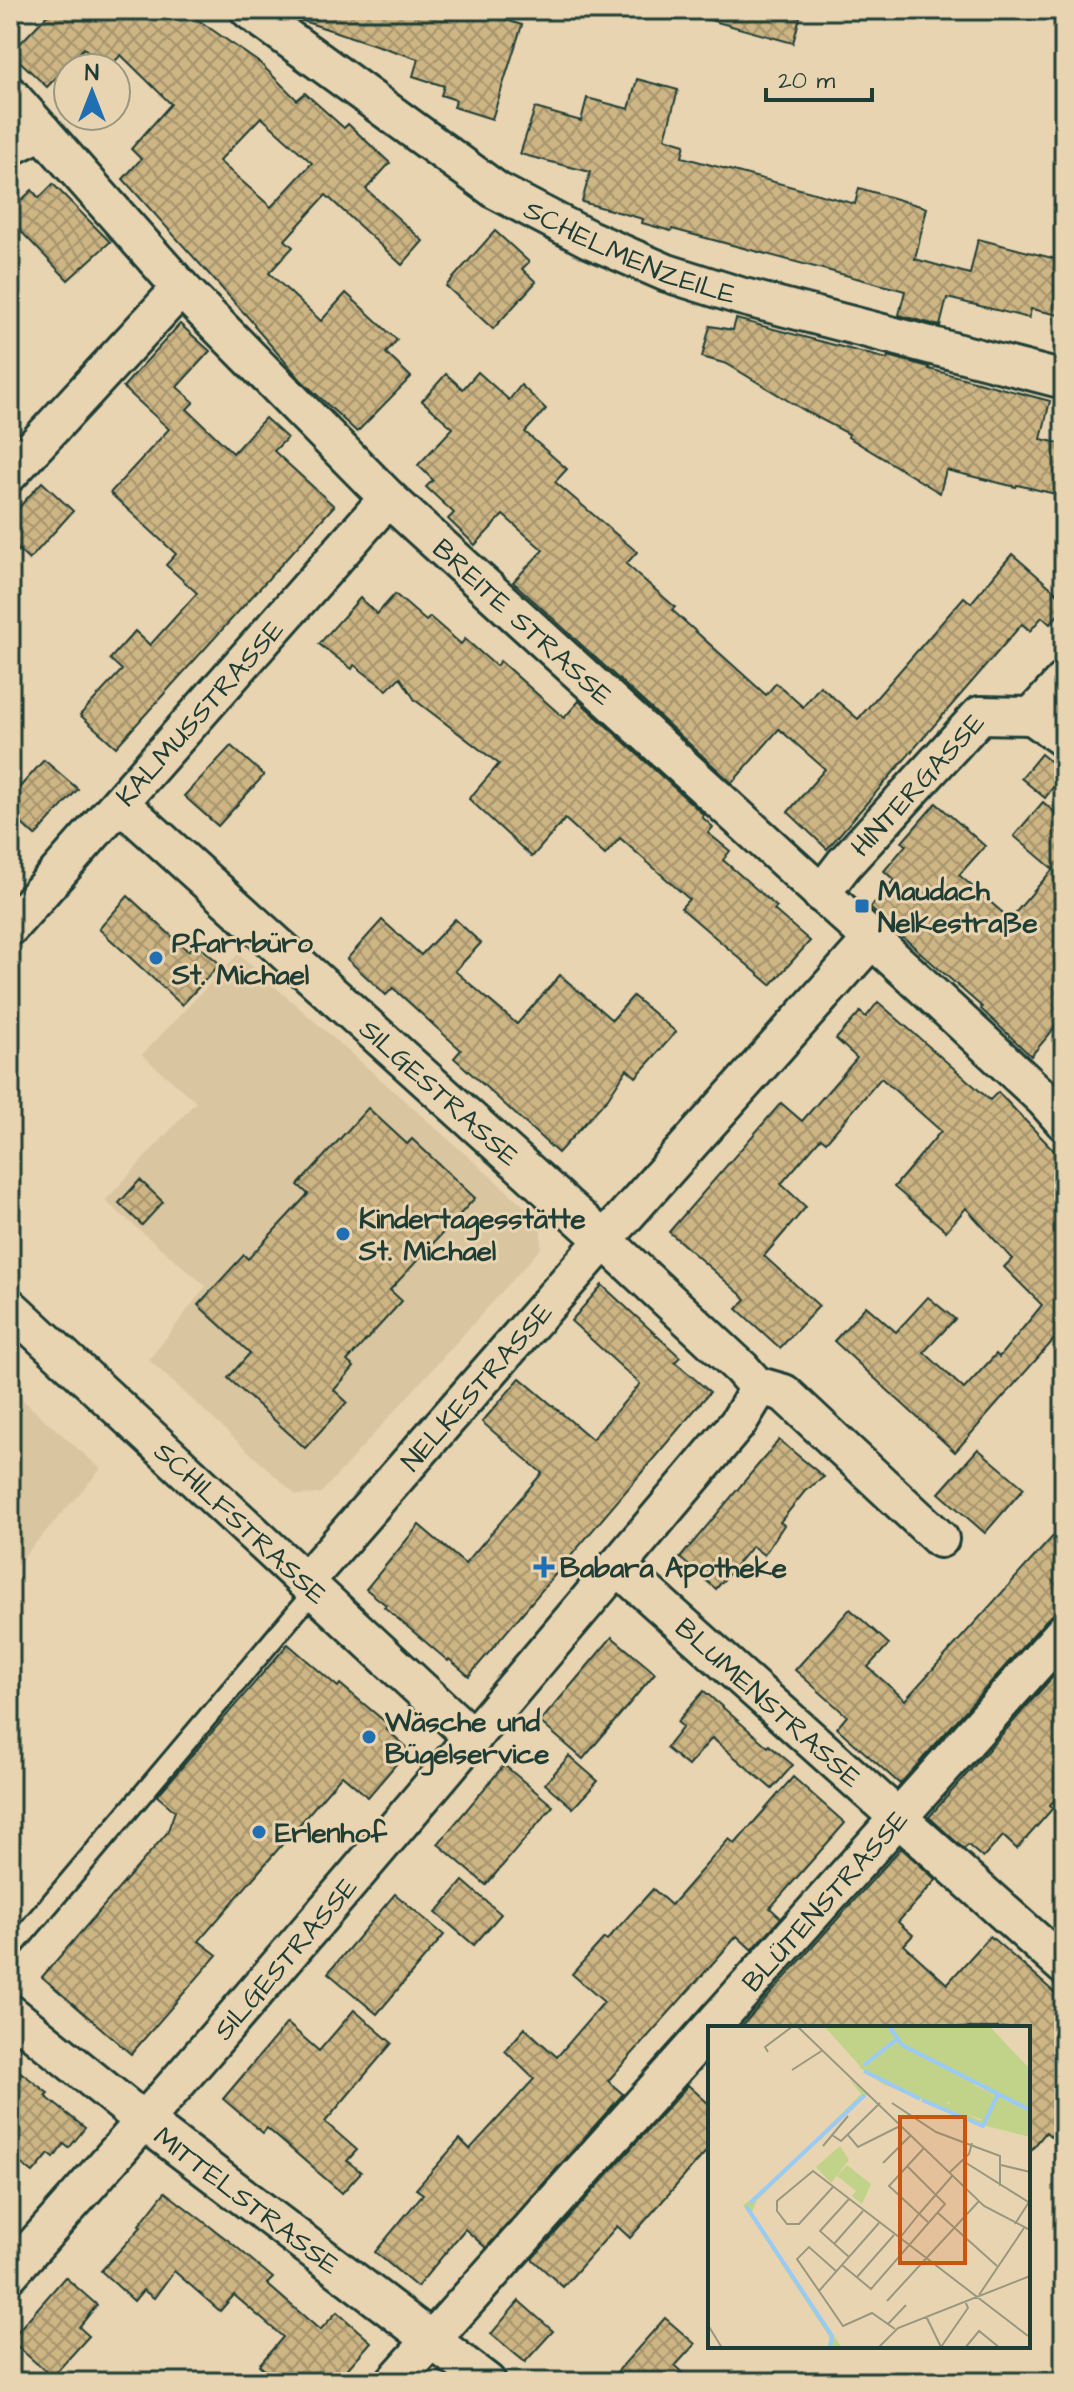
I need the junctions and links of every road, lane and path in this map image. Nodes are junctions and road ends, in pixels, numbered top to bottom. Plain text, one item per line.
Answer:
1 (249, 10) edge
2 (10, 95) edge
3 (42, 131) junction
4 (10, 147) edge
5 (181, 288) junction
6 (1064, 380) edge
7 (10, 473) edge
8 (388, 498) junction
9 (1064, 681) edge
10 (1032, 716) junction
11 (1064, 739) edge
12 (121, 804) junction
13 (821, 894) junction
14 (10, 927) edge
15 (872, 939) junction
16 (1064, 1122) edge
17 (604, 1240) junction
18 (10, 1307) edge
19 (756, 1385) junction
20 (940, 1539) dead end
21 (617, 1566) junction
22 (310, 1587) junction
23 (1064, 1632) edge
24 (473, 1738) junction
25 (897, 1818) junction
26 (10, 1951) edge
27 (1064, 1966) edge
28 (10, 2013) edge
29 (711, 2026) edge
30 (708, 2029) edge
31 (145, 2122) junction
32 (10, 2273) edge
33 (431, 2339) junction
34 (394, 2382) edge
35 (487, 2382) edge

1 - 6 street, SCHELMENZEILE
2 - 3 street, BREITE STRASSE
3 - 4 street
3 - 5 street, BREITE STRASSE
5 - 7 street
5 - 8 street, BREITE STRASSE
8 - 12 street, KALMUSSTRASSE
8 - 13 street, BREITE STRASSE
9 - 10 street
10 - 11 street
10 - 13 street, HINTERGASSE
12 - 14 street, KALMUSSTRASSE
12 - 17 street, SILGESTRASSE
13 - 15 street, BREITE STRASSE
15 - 16 street, BREITE STRASSE
15 - 17 street, NELKESTRASSE
17 - 19 street, SILGESTRASSE
17 - 22 street, NELKESTRASSE
18 - 22 street, SCHILFSTRASSE
19 - 20 street, SILGESTRASSE
19 - 21 street, SILGESTRASSE
21 - 24 street, SILGESTRASSE
21 - 25 street, BLUMENSTRASSE
22 - 24 street, SCHILFSTRASSE
22 - 26 lane
23 - 25 street, BLÜTENSTRASSE
24 - 31 street, SILGESTRASSE
25 - 27 street, BLUMENSTRASSE
25 - 29 street, BLÜTENSTRASSE
28 - 31 street, MITTELSTRASSE
30 - 33 street, BLÜTENSTRASSE
31 - 32 street, SILGESTRASSE
31 - 33 street, MITTELSTRASSE
33 - 34 street, BLÜTENSTRASSE
33 - 35 street, MITTELSTRASSE

